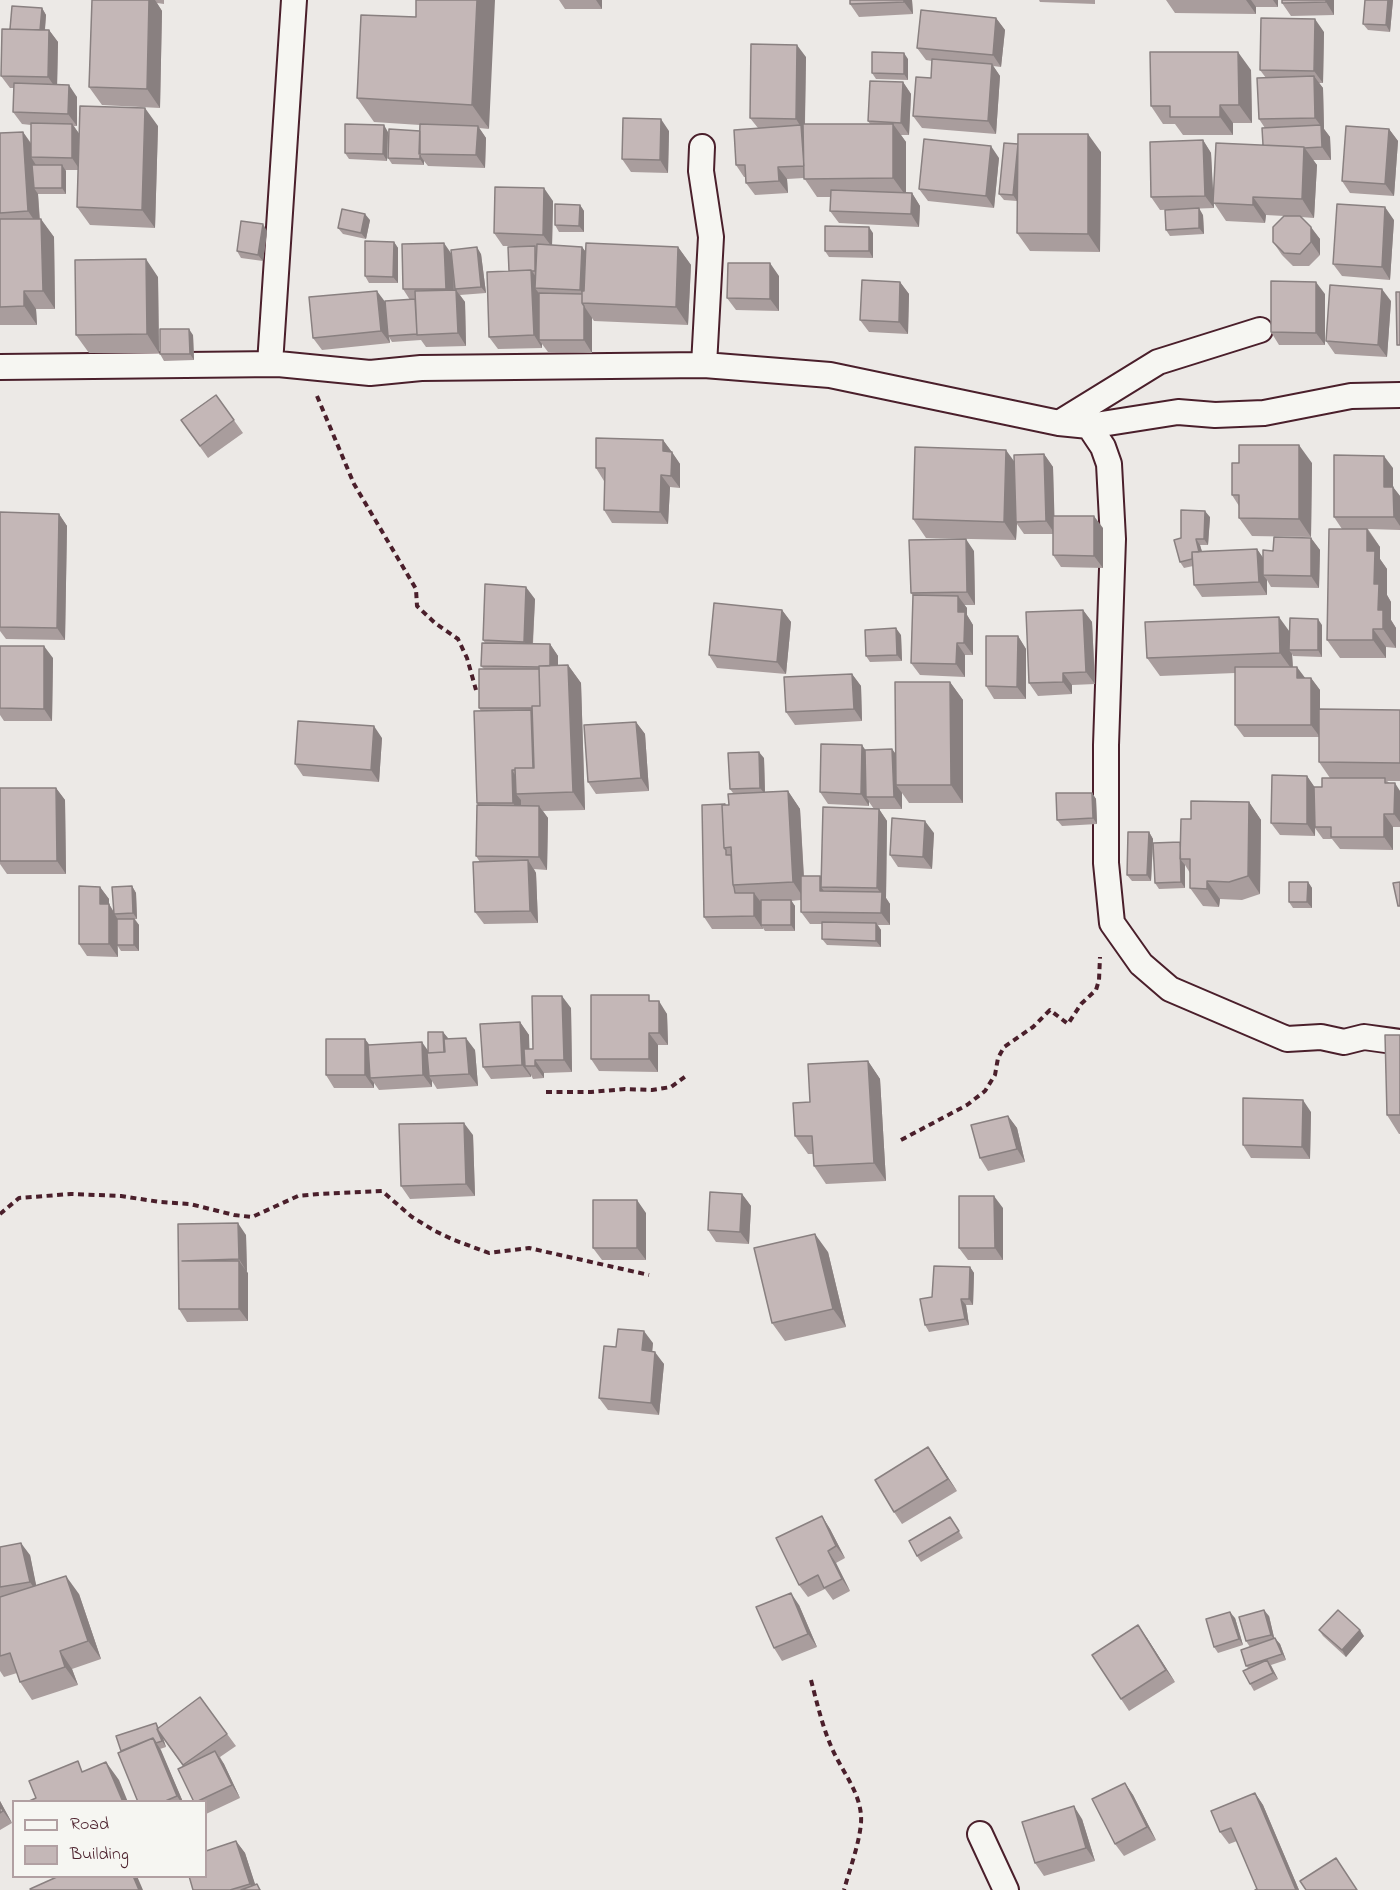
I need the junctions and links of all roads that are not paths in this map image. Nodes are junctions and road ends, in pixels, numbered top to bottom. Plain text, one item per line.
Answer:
1 (294, 0) edge
2 (702, 147) dead end
3 (1260, 330) dead end
4 (270, 364) junction
5 (704, 364) junction
6 (0, 367) edge
7 (1400, 395) edge
8 (1059, 423) junction
9 (1089, 426) junction
10 (1400, 1042) edge
11 (980, 1834) dead end
12 (1006, 1890) edge

1 - 4 street
2 - 5 street
3 - 8 street
4 - 5 street
4 - 6 street
5 - 8 street
7 - 9 street
8 - 9 street
9 - 10 street
11 - 12 street

